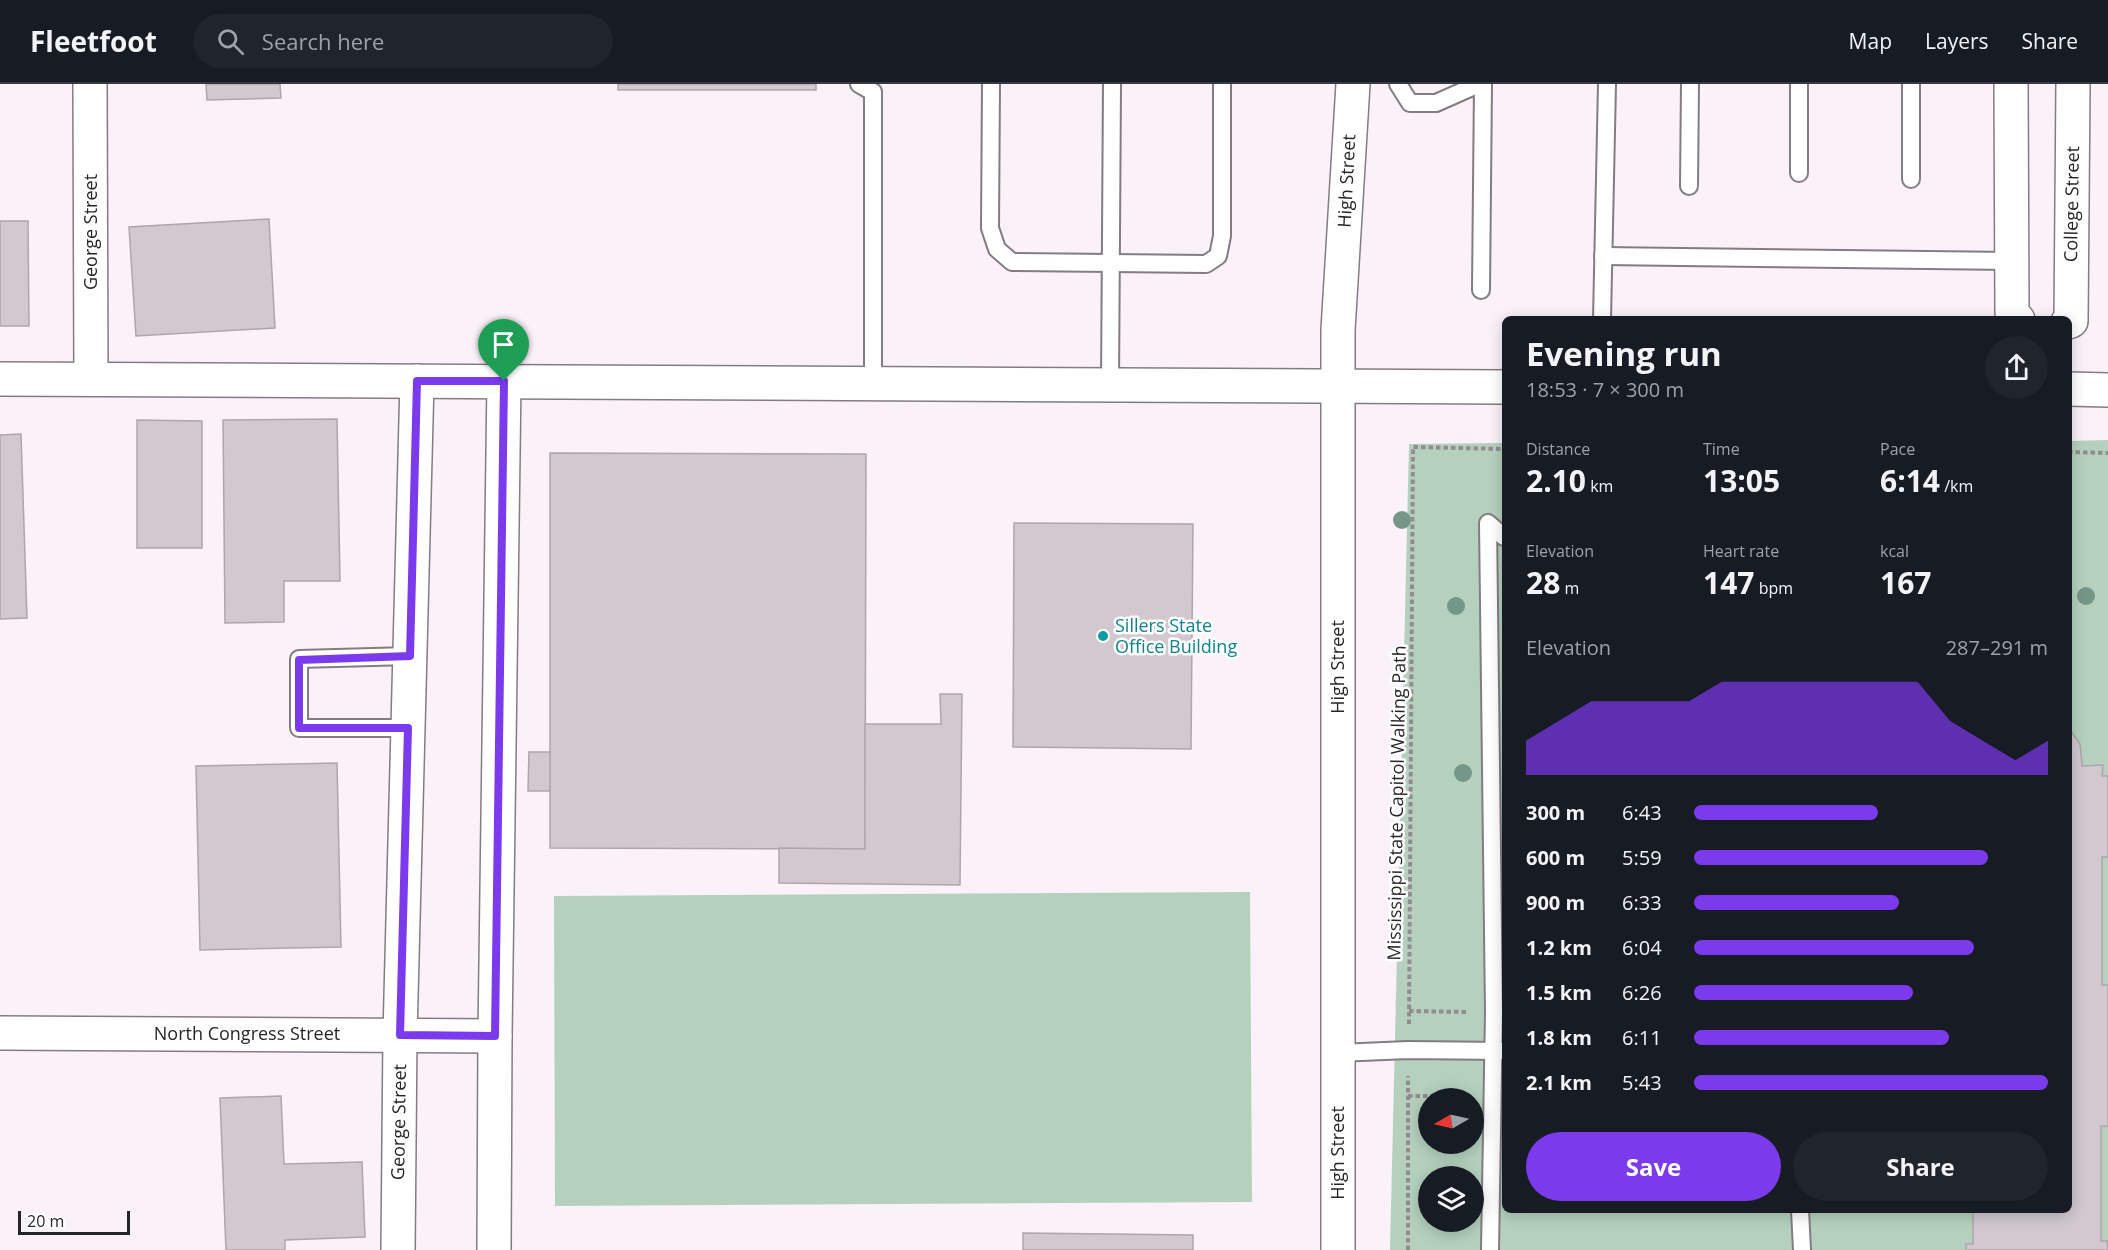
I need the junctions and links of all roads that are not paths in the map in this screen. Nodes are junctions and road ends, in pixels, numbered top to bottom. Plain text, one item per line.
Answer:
1 (90, 84) edge
2 (859, 84) edge
3 (991, 84) edge
4 (1112, 84) edge
5 (1222, 84) edge
6 (1353, 84) edge
7 (1398, 84) edge
8 (1481, 84) edge
9 (1607, 84) edge
10 (1690, 84) edge
11 (1799, 84) edge
12 (1911, 84) edge
13 (2011, 84) edge
14 (2073, 84) edge
15 (1799, 173) dead end
16 (1911, 179) dead end
17 (1689, 186) dead end
18 (1604, 256) junction
19 (2012, 261) junction
20 (1112, 263) junction
21 (1481, 290) dead end
22 (1602, 316) edge
23 (2015, 316) edge
24 (2070, 316) edge
25 (0, 379) edge
26 (91, 379) junction
27 (417, 381) junction
28 (504, 381) junction
29 (873, 384) junction
30 (1110, 385) junction
31 (1338, 386) junction
32 (1502, 387) edge
33 (2072, 389) edge
34 (2108, 390) edge
35 (1502, 535) edge
36 (410, 656) junction
37 (408, 728) junction
38 (0, 1033) edge
39 (400, 1035) junction
40 (495, 1036) junction
41 (1499, 1051) edge
42 (1338, 1053) junction
43 (1800, 1213) edge
44 (398, 1250) edge
45 (494, 1250) edge
46 (1338, 1250) edge
47 (1491, 1250) edge
48 (1802, 1250) edge

1 - 26 street, George Street
2 - 29 lane
3 - 20 lane
4 - 20 lane
5 - 20 lane
6 - 31 street, High Street
7 - 8 lane
8 - 21 lane
9 - 18 lane
10 - 17 lane
11 - 15 lane
12 - 16 lane
13 - 19 street
14 - 24 street, College Street
18 - 19 lane
18 - 22 lane
19 - 23 street
20 - 30 lane
25 - 26 street
26 - 27 street
27 - 28 street
27 - 36 street, George Street
28 - 29 street
28 - 40 street
29 - 30 street
30 - 31 street
31 - 32 street
31 - 42 street, High Street
33 - 34 street
35 - 41 lane
36 - 37 street, George Street
36 - 37 lane
37 - 39 street, George Street
38 - 39 street, North Congress Street
39 - 40 street, North Congress Street
39 - 44 street, George Street
40 - 45 street
41 - 42 lane
41 - 47 lane
42 - 46 street, High Street
43 - 48 lane

